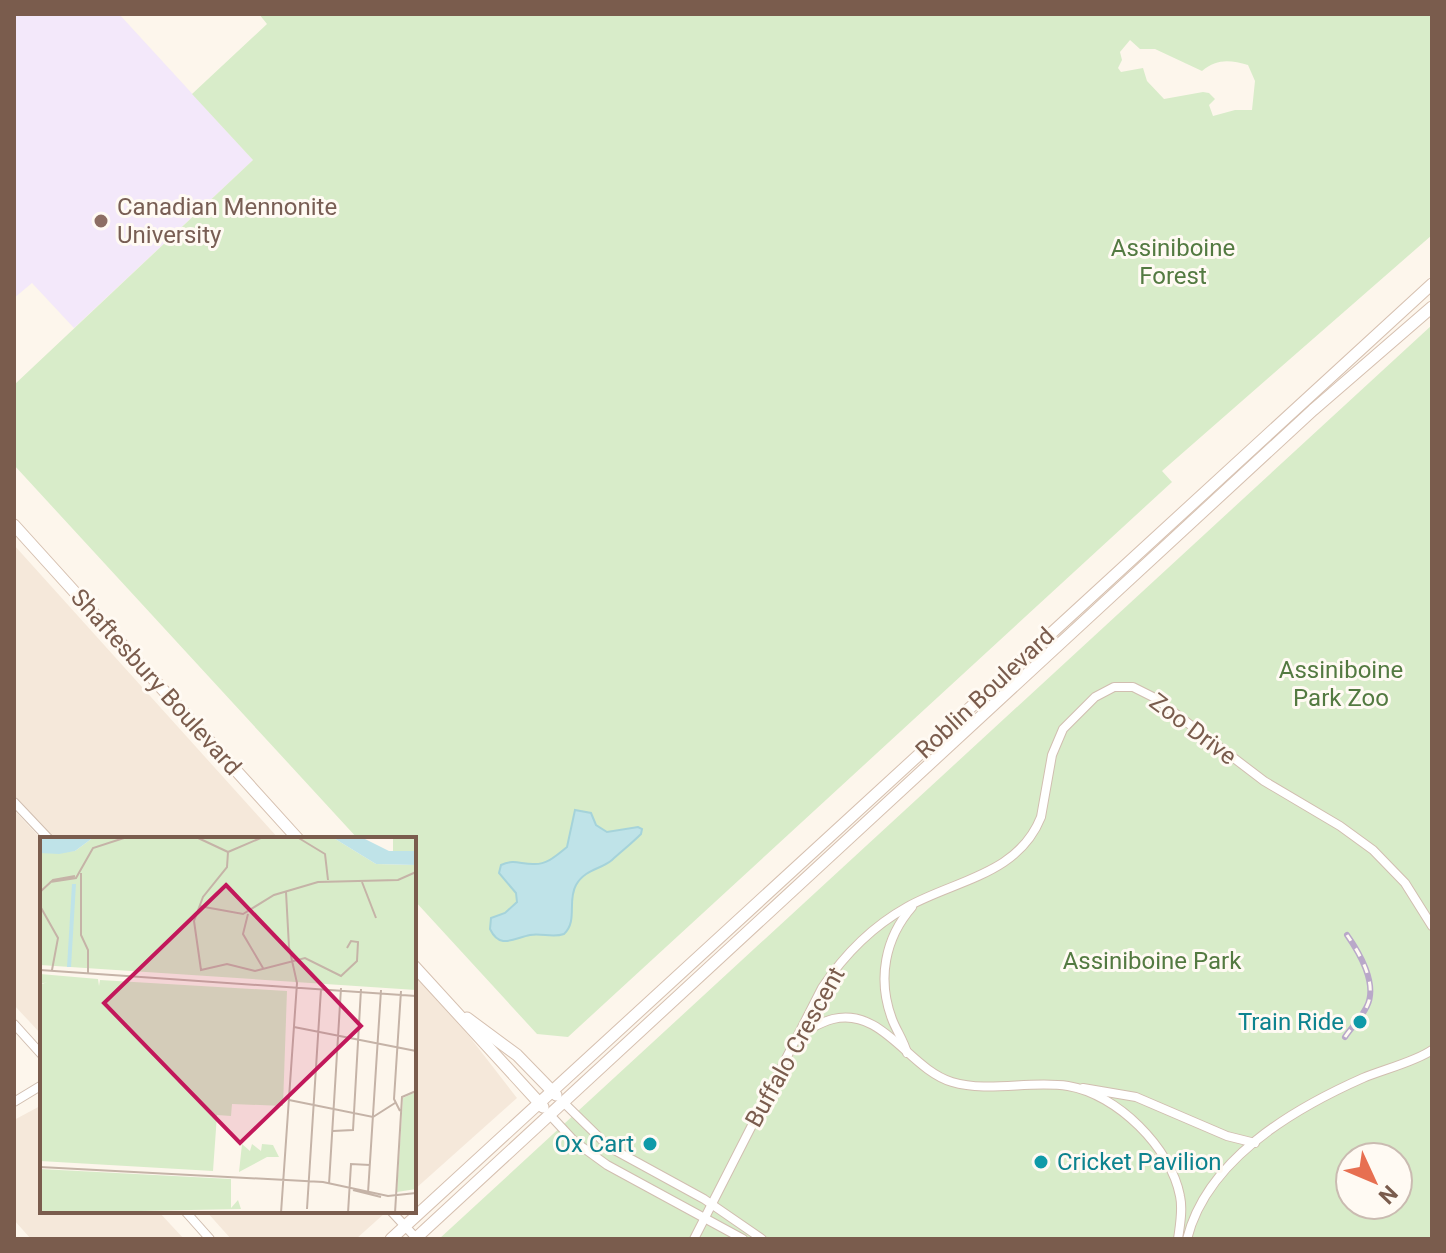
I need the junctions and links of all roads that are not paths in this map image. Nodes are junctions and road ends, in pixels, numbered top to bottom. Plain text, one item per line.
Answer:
1 (1432, 284) edge
2 (1432, 307) edge
3 (14, 525) edge
4 (14, 802) edge
5 (47, 837) edge
6 (296, 837) edge
7 (915, 903) junction
8 (1432, 926) edge
9 (416, 968) edge
10 (453, 1008) junction
11 (14, 1024) edge
12 (798, 1034) junction
13 (40, 1053) edge
14 (907, 1053) junction
15 (1430, 1053) edge
16 (40, 1086) edge
17 (1070, 1086) junction
18 (553, 1091) junction
19 (14, 1102) edge
20 (539, 1103) junction
21 (564, 1103) junction
22 (550, 1115) junction
23 (1255, 1143) junction
24 (712, 1204) junction
25 (187, 1213) edge
26 (393, 1213) edge
27 (706, 1217) junction
28 (405, 1226) junction
29 (210, 1239) edge
30 (391, 1239) edge
31 (416, 1239) edge
32 (694, 1239) edge
33 (743, 1239) edge
34 (762, 1239) edge
35 (1178, 1239) edge
36 (1187, 1239) edge

1 - 18 main road, Roblin Boulevard
2 - 21 main road, Roblin Boulevard
3 - 6 main road, Shaftesbury Boulevard
4 - 5 street
7 - 8 street, Zoo Drive
7 - 12 street, Buffalo Crescent
7 - 14 street
9 - 10 main road
10 - 18 main road
10 - 20 main road
11 - 13 street
12 - 14 street
12 - 24 street, Buffalo Crescent
14 - 17 street
15 - 23 street
16 - 19 street
17 - 23 street
17 - 35 street
18 - 20 main road, Roblin Boulevard
18 - 21 main road
20 - 22 main road
20 - 28 main road, Roblin Boulevard
21 - 22 main road, Roblin Boulevard
21 - 24 street
22 - 27 street
22 - 31 main road, Roblin Boulevard
23 - 36 street
24 - 27 street, Buffalo Crescent
24 - 34 street
25 - 29 street
26 - 28 street
27 - 32 street, Buffalo Crescent
27 - 33 street
28 - 30 main road, Roblin Boulevard
28 - 31 street

